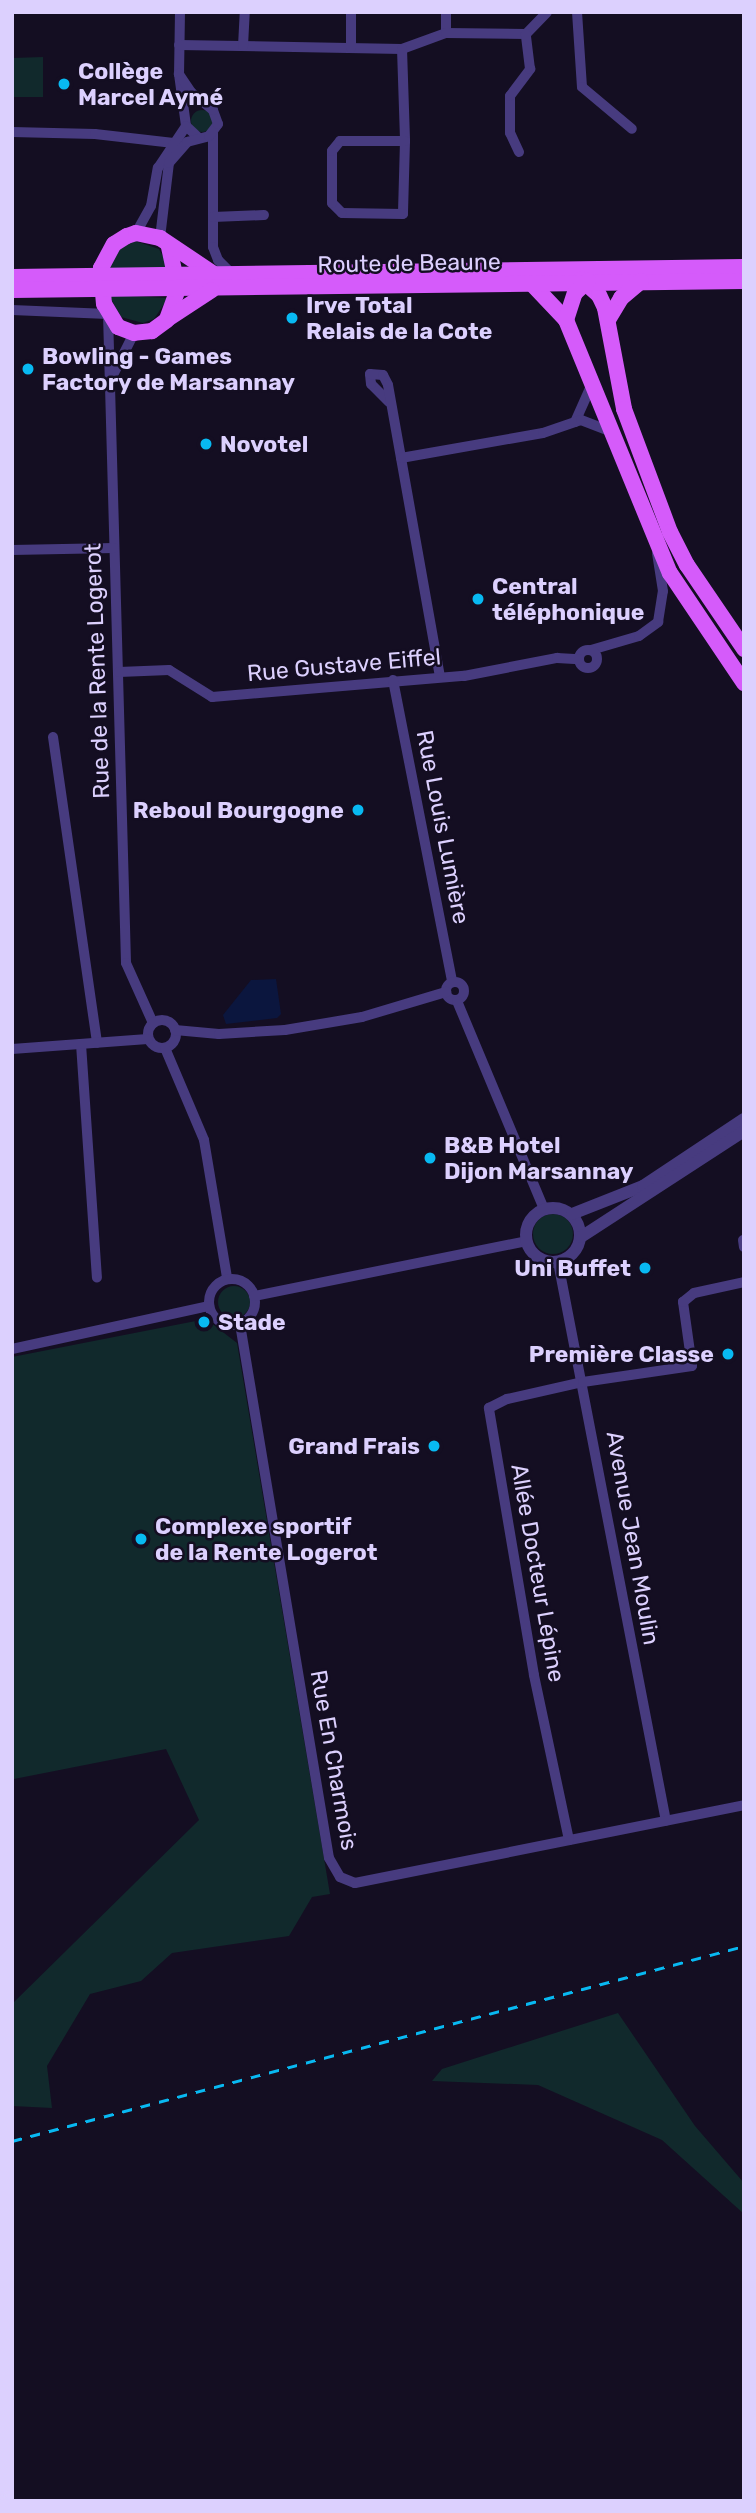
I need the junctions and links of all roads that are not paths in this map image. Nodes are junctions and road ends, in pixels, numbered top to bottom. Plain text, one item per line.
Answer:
1 (180, 12) edge
2 (245, 12) edge
3 (351, 12) edge
4 (446, 12) edge
5 (547, 12) edge
6 (577, 12) edge
7 (446, 33) junction
8 (526, 34) junction
9 (179, 45) junction
10 (243, 46) junction
11 (351, 48) junction
12 (402, 50) junction
13 (179, 74) junction
14 (205, 105) junction
15 (185, 123) junction
16 (632, 128) dead end
17 (12, 132) edge
18 (213, 133) junction
19 (198, 137) junction
20 (405, 141) junction
21 (173, 144) junction
22 (519, 152) dead end
23 (264, 215) dead end
24 (213, 217) junction
25 (136, 233) junction
26 (165, 243) junction
27 (104, 257) junction
28 (744, 267) edge
29 (567, 268) junction
30 (603, 268) junction
31 (12, 277) edge
32 (222, 279) junction
33 (641, 281) junction
34 (744, 281) edge
35 (101, 282) junction
36 (178, 282) junction
37 (62, 283) junction
38 (586, 283) junction
39 (532, 284) junction
40 (12, 290) edge
41 (12, 310) edge
42 (108, 314) junction
43 (167, 320) junction
44 (565, 320) junction
45 (608, 320) junction
46 (134, 333) junction
47 (112, 377) junction
48 (591, 386) junction
49 (389, 402) dead end
50 (575, 422) junction
51 (609, 430) junction
52 (401, 458) junction
53 (655, 543) junction
54 (114, 548) junction
55 (12, 550) edge
56 (744, 649) edge
57 (119, 672) junction
58 (440, 676) junction
59 (393, 680) junction
60 (744, 683) edge
61 (53, 737) dead end
62 (449, 987) junction
63 (457, 1001) junction
64 (153, 1023) junction
65 (175, 1030) junction
66 (148, 1039) junction
67 (97, 1043) junction
68 (81, 1044) junction
69 (165, 1048) junction
70 (12, 1049) edge
71 (744, 1119) edge
72 (744, 1131) edge
73 (544, 1209) junction
74 (572, 1214) junction
75 (581, 1237) junction
76 (526, 1241) junction
77 (558, 1262) junction
78 (97, 1276) dead end
79 (227, 1278) junction
80 (744, 1282) edge
81 (254, 1296) junction
82 (209, 1306) junction
83 (240, 1324) junction
84 (12, 1349) edge
85 (583, 1382) junction
86 (744, 1805) edge
87 (666, 1821) junction
88 (569, 1840) junction

1 - 9 street
2 - 10 street
3 - 11 street
4 - 7 street
5 - 8 street
6 - 16 street
7 - 8 street
7 - 12 street
8 - 22 street
9 - 10 street
9 - 13 street
10 - 11 street
11 - 12 street
12 - 20 street
13 - 14 street
13 - 15 street
14 - 15 street
14 - 18 street
15 - 19 street
15 - 21 street
17 - 21 street
18 - 19 street
18 - 24 street
19 - 26 street
20 - 20 street
21 - 25 street
23 - 24 street
24 - 32 street
25 - 26 main road
25 - 27 main road
26 - 32 main road
26 - 36 main road
27 - 35 main road
27 - 37 main road
28 - 30 main road, Route de Beaune
29 - 30 main road, Route de Beaune
29 - 32 main road, Route de Beaune
29 - 38 main road
30 - 38 main road
31 - 37 main road, Route de Beaune
32 - 36 main road, Route de Beaune
32 - 39 main road, Route de Beaune
32 - 43 main road
33 - 34 main road, Route de Beaune
33 - 38 main road, Route de Beaune
33 - 45 main road
35 - 36 main road, Route de Beaune
35 - 37 main road, Route de Beaune
35 - 42 main road
36 - 43 main road
37 - 40 main road, Route de Beaune
37 - 42 main road
38 - 39 main road, Route de Beaune
38 - 44 main road
38 - 45 main road
39 - 44 main road
41 - 42 street
42 - 46 main road
42 - 47 street, Rue de la Rente Logerot
43 - 46 main road
44 - 48 main road
45 - 56 main road
46 - 47 street, Rue de la Rente Logerot
47 - 54 street, Rue de la Rente Logerot
48 - 50 street
48 - 51 main road
49 - 52 street
50 - 51 street
50 - 52 street
51 - 53 main road
52 - 58 street
53 - 58 street, Rue Gustave Eiffel
53 - 60 main road
54 - 55 street
54 - 57 street, Rue de la Rente Logerot
57 - 59 street, Rue Gustave Eiffel
57 - 64 street, Rue de la Rente Logerot
58 - 59 street, Rue Gustave Eiffel
59 - 62 street, Rue Louis Lumière
61 - 67 street
62 - 63 street
62 - 63 street, Rue Louis Lumière
62 - 65 street
63 - 73 street
64 - 65 street
64 - 66 street
65 - 69 street
66 - 67 street
66 - 69 street
67 - 68 street
68 - 70 street
68 - 78 street
69 - 79 street
71 - 74 street
72 - 75 street
73 - 74 street
73 - 76 street
74 - 75 street
75 - 77 street
76 - 77 street
76 - 81 street
77 - 85 street, Avenue Jean Moulin
79 - 81 street
79 - 82 street
80 - 85 street
81 - 83 street
82 - 83 street
82 - 84 street
83 - 88 street, Rue En Charmois
85 - 87 street, Avenue Jean Moulin
85 - 88 street, Allée Docteur Lépine
86 - 87 street, Rue En Charmois
87 - 88 street, Rue En Charmois

